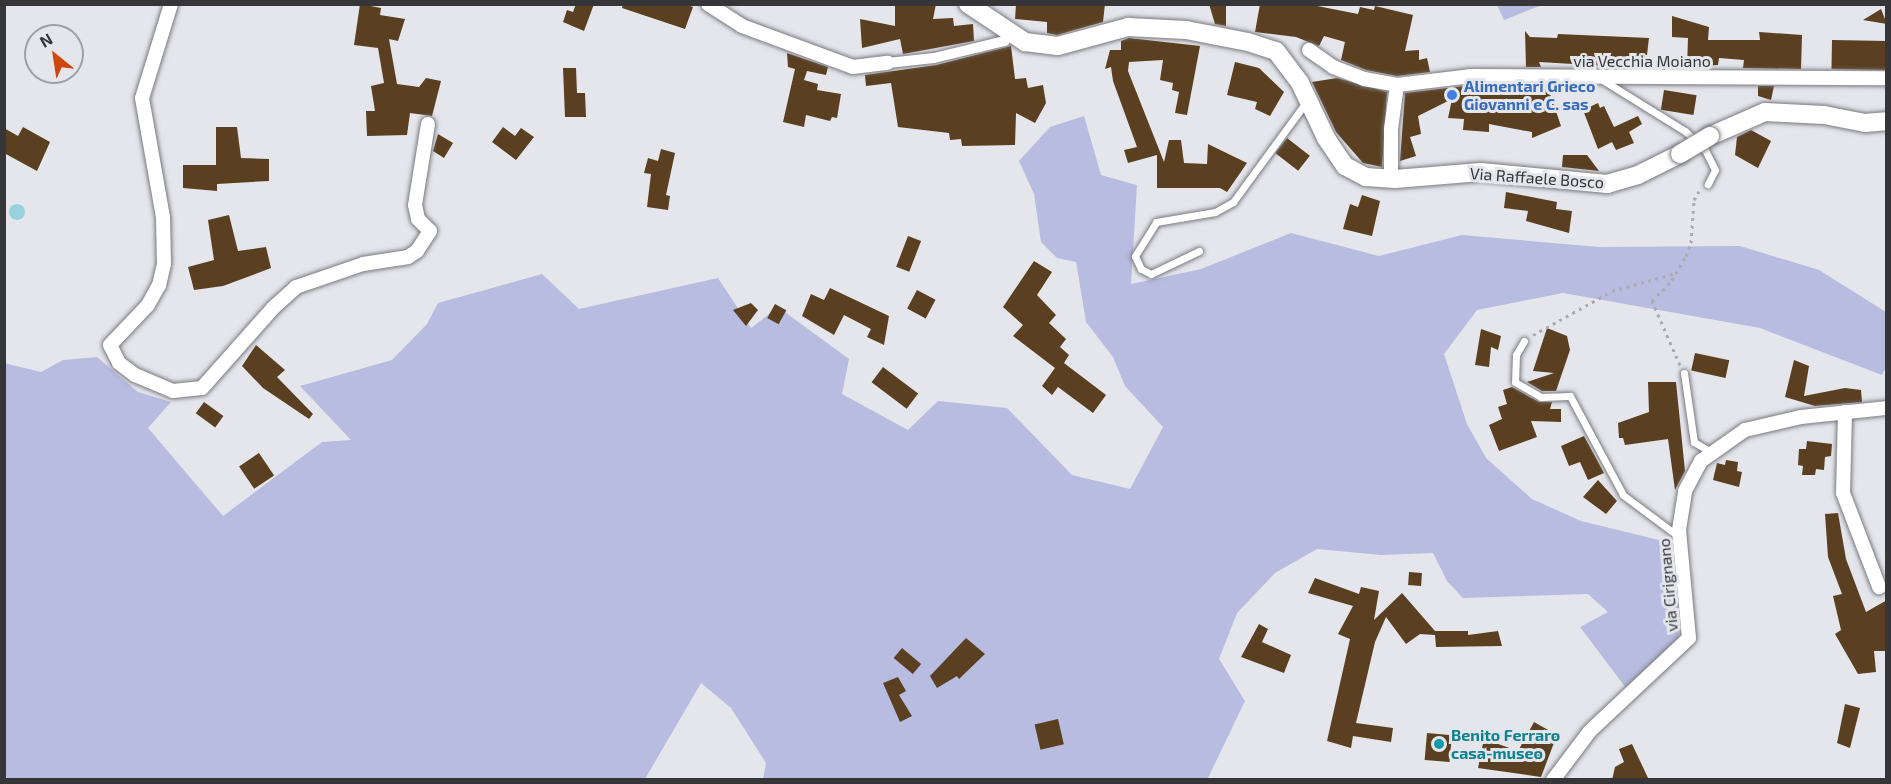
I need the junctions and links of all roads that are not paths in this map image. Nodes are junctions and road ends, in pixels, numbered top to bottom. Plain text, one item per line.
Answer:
1 (171, 4) edge
2 (708, 4) edge
3 (968, 4) edge
4 (1005, 41) dead end
5 (1309, 50) dead end
6 (888, 63) joint
7 (1594, 75) junction
8 (1887, 78) edge
9 (1397, 85) junction
10 (1308, 100) junction
11 (1887, 122) edge
12 (428, 124) dead end
13 (1391, 179) junction
14 (1708, 184) road end
15 (1198, 251) dead end
16 (1524, 341) road end
17 (1684, 373) road end
18 (1887, 408) edge
19 (1845, 412) junction
20 (1712, 453) junction
21 (1680, 538) junction
22 (1879, 587) dead end
23 (1553, 780) edge

1 - 12 street
2 - 6 street
3 - 10 street, Via Raffaele Bosco
4 - 6 street
5 - 9 street, via Vecchia Moiano
7 - 8 street, via Vecchia Moiano
7 - 9 street, via Vecchia Moiano
7 - 14 lane
9 - 13 street
10 - 13 street, Via Raffaele Bosco
10 - 15 lane
11 - 13 street, Via Raffaele Bosco, bridge
16 - 21 lane
17 - 20 lane
18 - 19 street, via Cirignano
19 - 20 street, via Cirignano
19 - 22 street
20 - 21 street, via Cirignano
21 - 23 street, via Cirignano

